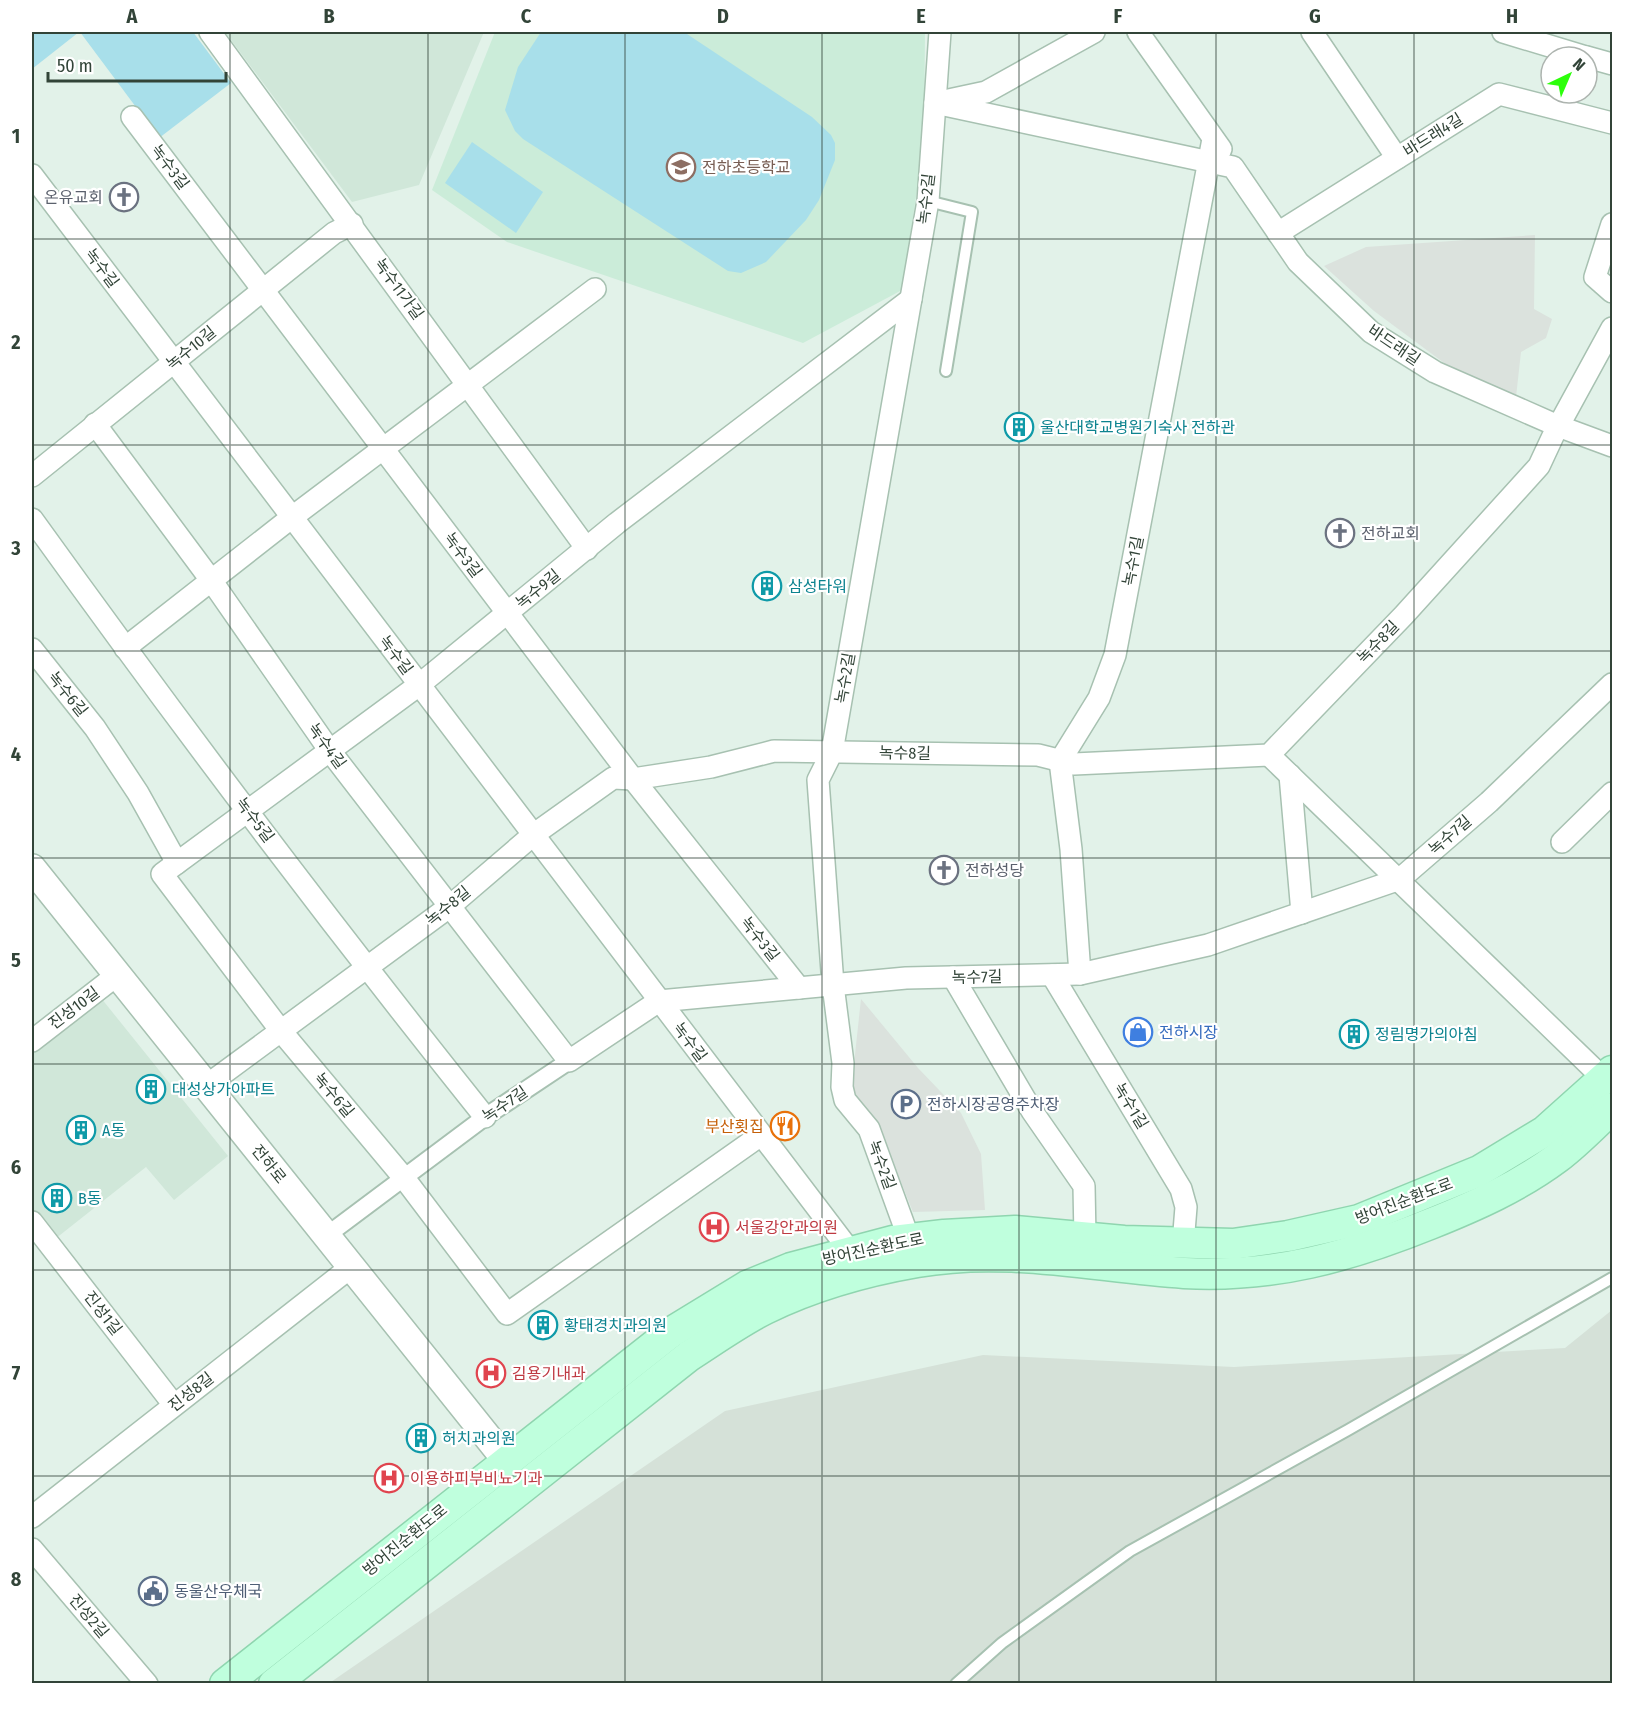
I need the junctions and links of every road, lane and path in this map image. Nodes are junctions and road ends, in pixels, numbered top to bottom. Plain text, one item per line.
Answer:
1 (210, 32) edge
2 (940, 32) edge
3 (1094, 32) edge
4 (1138, 32) edge
5 (1312, 32) edge
6 (1503, 32) edge
7 (1546, 45) edge
8 (935, 103) junction
9 (132, 117) dead end
10 (1612, 123) edge
11 (1213, 139) junction
12 (1397, 158) junction
13 (1209, 162) junction
14 (1233, 167) junction
15 (32, 175) edge
16 (928, 201) junction
17 (352, 224) junction
18 (1612, 224) edge
19 (1278, 232) junction
20 (596, 289) dead end
21 (262, 290) junction
22 (1612, 292) edge
23 (911, 299) junction
24 (1612, 328) edge
25 (173, 362) junction
26 (946, 371) dead end
27 (468, 384) junction
28 (95, 424) junction
29 (1558, 426) junction
30 (1612, 446) edge
31 (382, 449) junction
32 (32, 476) edge
33 (291, 518) junction
34 (32, 519) edge
35 (587, 549) junction
36 (211, 580) junction
37 (507, 614) junction
38 (125, 648) junction
39 (32, 649) edge
40 (1612, 684) edge
41 (419, 685) junction
42 (330, 750) junction
43 (832, 752) junction
44 (1269, 755) junction
45 (1060, 761) junction
46 (1290, 775) junction
47 (633, 779) junction
48 (1612, 793) edge
49 (248, 811) junction
50 (533, 835) junction
51 (1562, 842) dead end
52 (32, 868) edge
53 (169, 869) junction
54 (1400, 879) junction
55 (449, 907) junction
56 (1302, 913) junction
57 (366, 968) junction
58 (1080, 974) junction
59 (117, 975) junction
60 (1052, 975) junction
61 (953, 977) junction
62 (833, 985) junction
63 (799, 988) junction
64 (659, 1001) junction
65 (280, 1031) junction
66 (32, 1041) edge
67 (569, 1061) junction
68 (1608, 1075) edge
69 (206, 1086) junction
70 (1612, 1108) edge
71 (485, 1117) junction
72 (761, 1136) junction
73 (404, 1178) junction
74 (32, 1222) edge
75 (326, 1236) junction
76 (1085, 1238) junction
77 (909, 1239) junction
78 (1183, 1244) junction
79 (850, 1251) junction
80 (351, 1267) junction
81 (1612, 1278) edge
82 (174, 1405) junction
83 (506, 1460) junction
84 (32, 1517) edge
85 (32, 1549) edge
86 (147, 1683) edge
87 (225, 1683) edge
88 (274, 1683) edge
89 (956, 1683) edge

1 - 17 street, 녹수11가길
2 - 8 street
3 - 8 street
4 - 11 street, 바드래길
5 - 12 street, 바드래4길
6 - 7 street
8 - 13 street
8 - 16 street, 녹수2길
9 - 21 street, 녹수3길
10 - 12 street, 바드래4길
11 - 13 street, 녹수1길
11 - 14 street, 바드래길
12 - 19 street
13 - 14 street
13 - 45 street, 녹수1길
14 - 19 street, 바드래길
15 - 25 street, 녹수길
16 - 23 street, 녹수2길
16 - 26 lane
17 - 21 street, 녹수10길
17 - 27 street, 녹수11가길
18 - 22 street
19 - 29 street, 바드래길
20 - 27 street
21 - 25 street, 녹수10길
21 - 31 street, 녹수3길
23 - 35 street, 녹수9길
23 - 43 street, 녹수2길
24 - 29 street, 녹수8길
25 - 28 street, 녹수10길
25 - 33 street, 녹수길
27 - 31 street
27 - 35 street, 녹수11가길
28 - 32 street, 녹수10길
28 - 36 street, 녹수4길
29 - 30 street, 바드래길
29 - 44 street, 녹수8길
31 - 33 street
31 - 37 street, 녹수3길
33 - 36 street
33 - 41 street, 녹수길
34 - 38 street, 녹수5길
35 - 37 street, 녹수9길
36 - 38 street
36 - 42 street, 녹수4길
37 - 41 street, 녹수9길
37 - 47 street, 녹수3길
38 - 49 street, 녹수5길
39 - 53 street, 녹수6길
40 - 54 street, 녹수7길
41 - 42 street, 녹수9길
41 - 50 street, 녹수길
42 - 49 street, 녹수9길
42 - 55 street, 녹수4길
43 - 45 street, 녹수8길
43 - 47 street, 녹수8길
43 - 62 street, 녹수2길
44 - 45 street, 녹수8길
44 - 46 street
45 - 58 street
46 - 54 street
46 - 56 street
47 - 50 street, 녹수8길
47 - 63 street, 녹수3길
48 - 51 street
49 - 53 street, 녹수9길
49 - 57 street, 녹수5길
50 - 55 street, 녹수8길
50 - 64 street, 녹수길
52 - 59 street, 전하로
53 - 65 street, 녹수6길
54 - 56 street, 녹수7길
54 - 68 street
55 - 57 street, 녹수8길
55 - 67 street, 녹수4길
56 - 58 street, 녹수7길
57 - 65 street, 녹수8길
57 - 71 street, 녹수5길
58 - 60 street, 녹수7길
59 - 66 street, 진성10길
59 - 69 street, 전하로
60 - 61 street, 녹수7길
60 - 78 street, 녹수1길
61 - 62 street, 녹수7길
61 - 76 street
62 - 63 street, 녹수7길
62 - 77 street, 녹수2길
63 - 64 street, 녹수7길
64 - 67 street, 녹수7길
64 - 72 street, 녹수길
65 - 69 street, 녹수8길
65 - 73 street, 녹수6길
67 - 71 street, 녹수7길
68 - 78 main road, 방어진순환도로
69 - 75 street, 전하로
70 - 88 main road, 방어진순환도로
71 - 73 street, 녹수7길
72 - 73 street, 녹수6길
72 - 79 street, 녹수길
73 - 75 street, 녹수7길
74 - 82 street, 진성1길
75 - 80 street, 전하로
76 - 77 main road, 방어진순환도로
76 - 78 main road, 방어진순환도로
77 - 79 main road, 방어진순환도로
79 - 83 main road, 방어진순환도로
80 - 82 street, 진성8길
80 - 83 street, 전하로
81 - 89 lane
82 - 84 street, 진성8길
83 - 87 main road, 방어진순환도로
85 - 86 street, 진성2길

